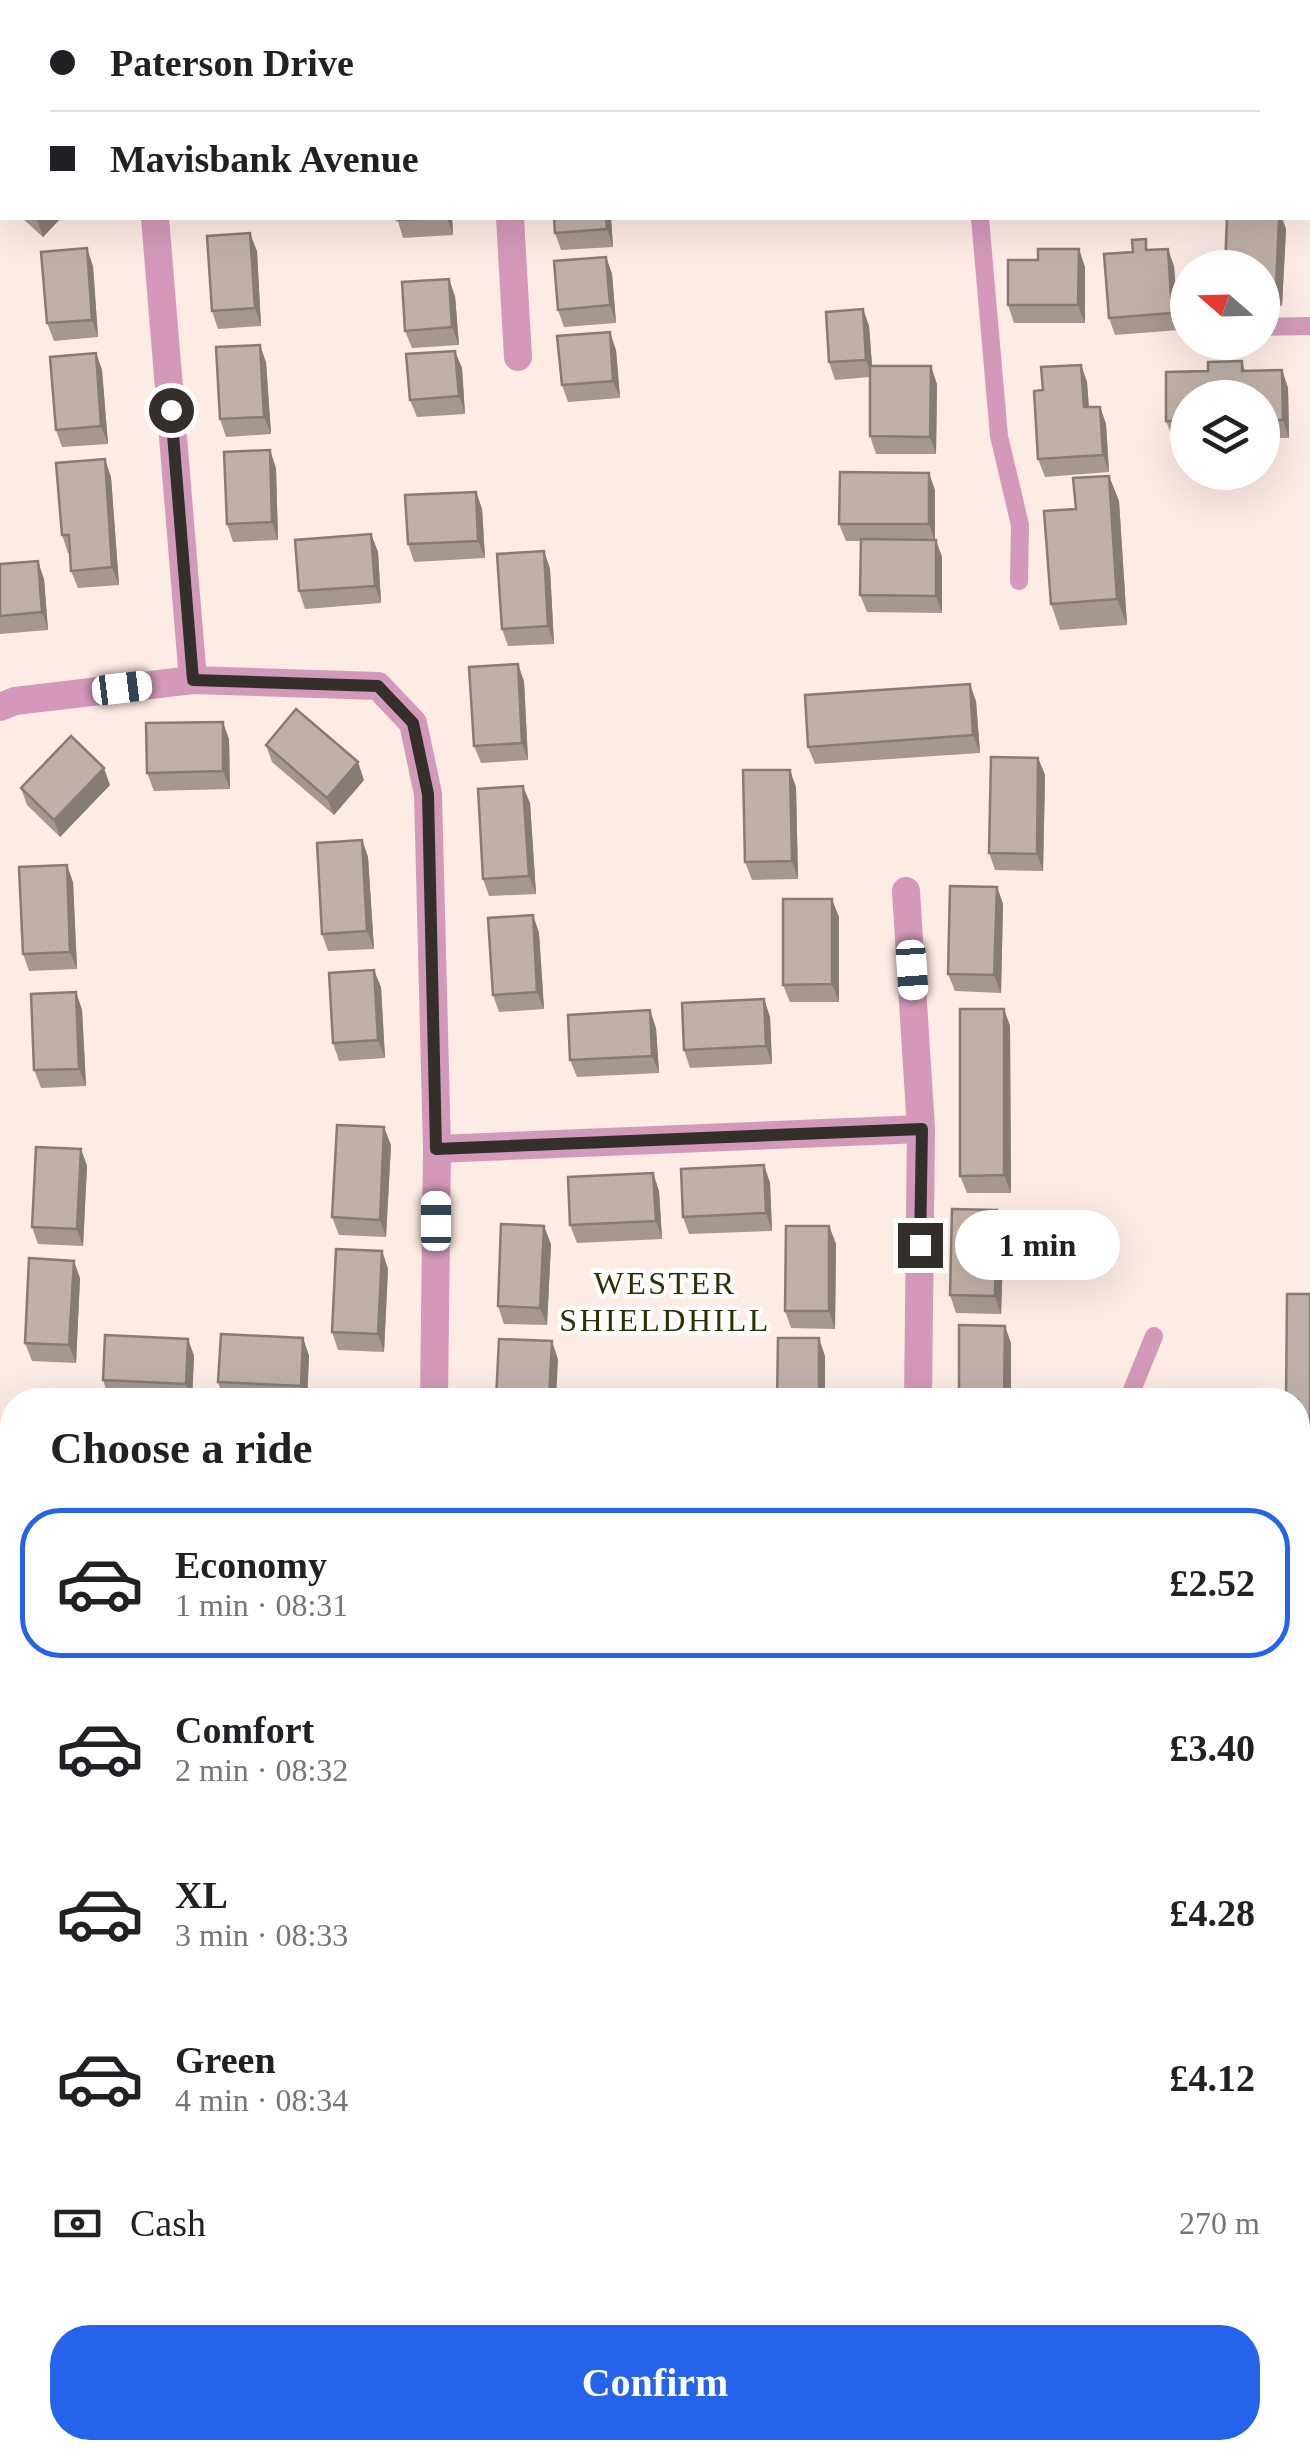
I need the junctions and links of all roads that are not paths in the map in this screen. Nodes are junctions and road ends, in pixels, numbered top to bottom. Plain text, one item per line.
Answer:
1 (155, 220) edge
2 (510, 220) edge
3 (980, 220) edge
4 (1310, 326) edge
5 (1280, 327) edge
6 (518, 357) dead end
7 (1019, 580) dead end
8 (193, 680) junction
9 (0, 706) edge
10 (906, 890) dead end
11 (922, 1129) junction
12 (436, 1149) junction
13 (1154, 1336) dead end
14 (434, 1388) edge
15 (918, 1388) edge
16 (1133, 1388) edge

1 - 8 street
2 - 6 street
3 - 7 lane
4 - 5 lane
8 - 9 street
8 - 12 street
10 - 11 street
11 - 12 street
11 - 15 street
12 - 14 street
13 - 16 lane

